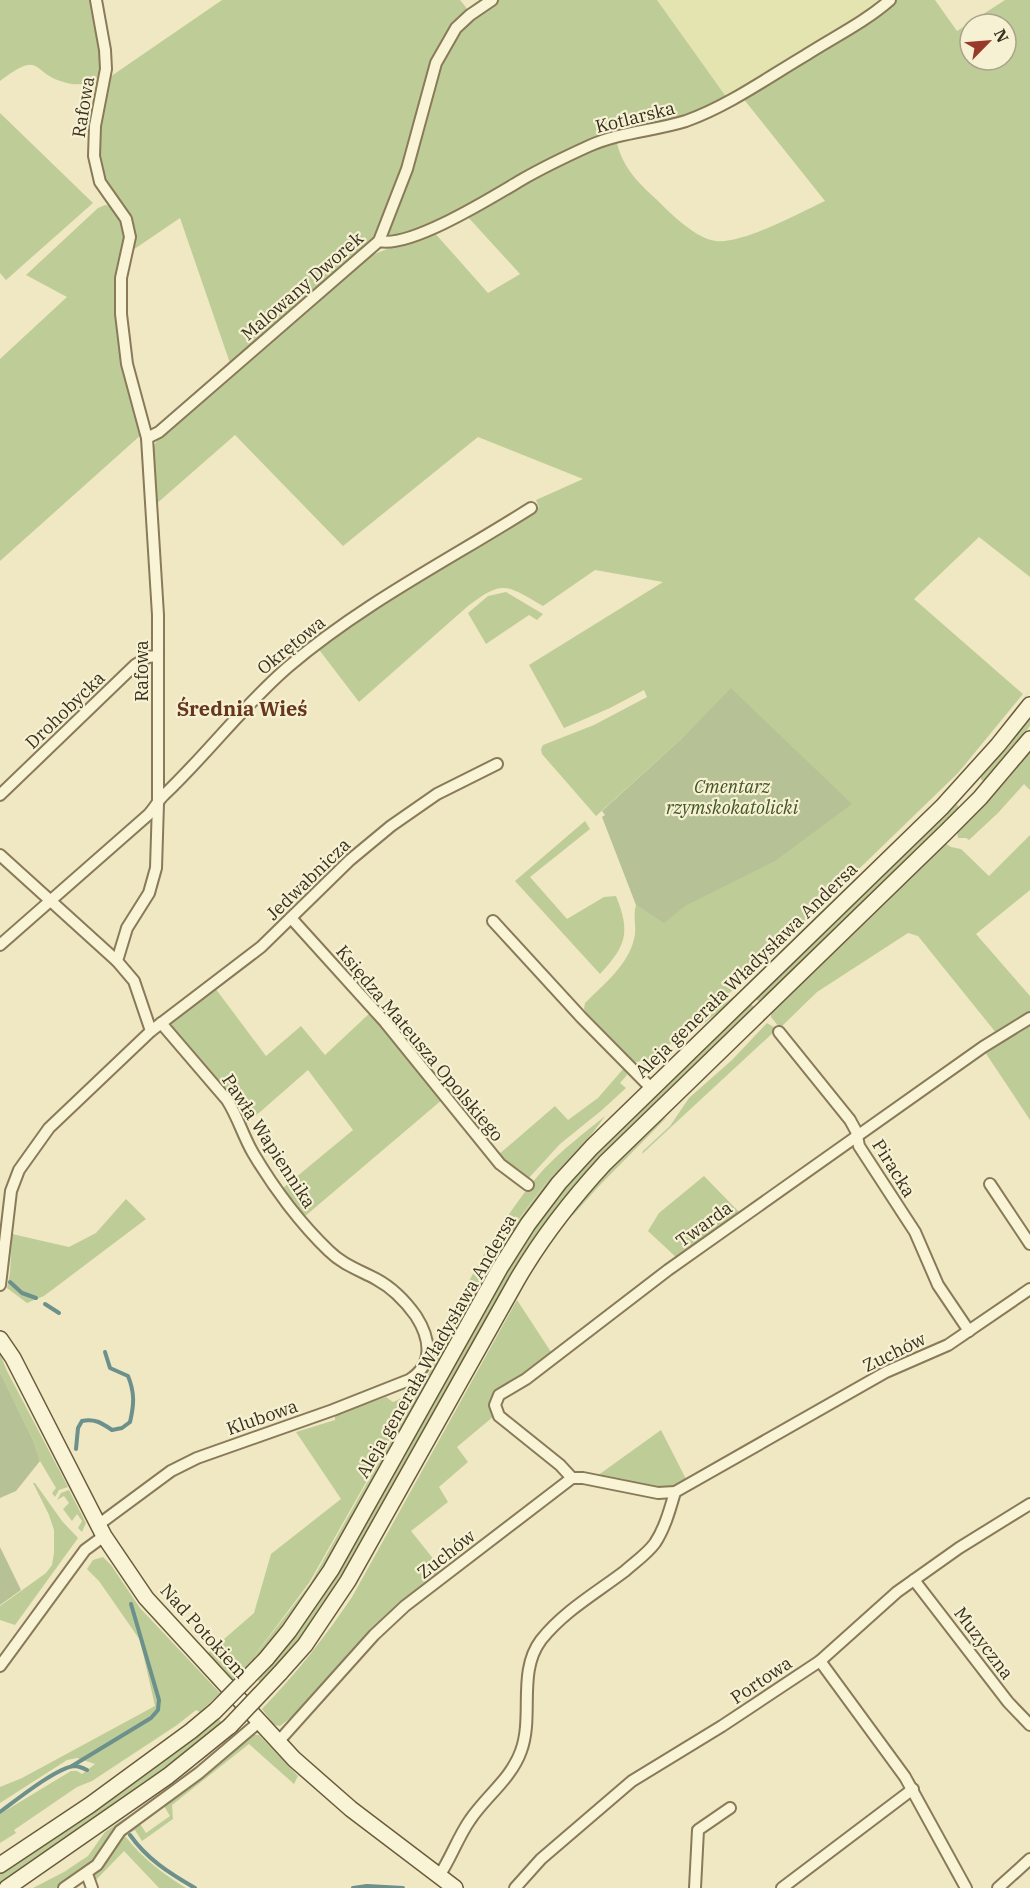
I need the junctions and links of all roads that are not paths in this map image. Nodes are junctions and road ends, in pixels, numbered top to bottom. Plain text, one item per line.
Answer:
1 (96, 0) edge
2 (492, 0) edge
3 (890, 0) edge
4 (379, 241) junction
5 (147, 438) junction
6 (531, 508) dead end
7 (157, 656) junction
8 (1030, 705) edge
9 (1030, 739) edge
10 (497, 764) dead end
11 (0, 795) edge
12 (158, 803) junction
13 (0, 855) edge
14 (50, 902) junction
15 (291, 918) junction
16 (493, 921) dead end
17 (0, 945) edge
18 (117, 961) junction
19 (1030, 1018) edge
20 (160, 1023) junction
21 (151, 1031) junction
22 (779, 1032) dead end
23 (651, 1089) junction
24 (856, 1136) junction
25 (990, 1184) dead end
26 (528, 1185) dead end
27 (1030, 1244) edge
28 (0, 1285) edge
29 (1030, 1289) edge
30 (969, 1331) junction
31 (0, 1339) edge
32 (428, 1344) joint
33 (572, 1478) junction
34 (675, 1492) junction
35 (1030, 1504) edge
36 (101, 1530) junction
37 (914, 1580) junction
38 (819, 1661) junction
39 (0, 1666) edge
40 (259, 1722) junction
41 (1030, 1725) edge
42 (278, 1742) junction
43 (913, 1790) junction
44 (730, 1808) dead end
45 (16, 1854) junction
46 (1030, 1859) edge
47 (0, 1861) edge
48 (0, 1866) edge
49 (87, 1874) junction
50 (439, 1876) junction
51 (7, 1888) edge
52 (64, 1888) edge
53 (92, 1888) edge
54 (455, 1888) edge
55 (515, 1888) edge
56 (695, 1888) edge
57 (782, 1888) edge
58 (966, 1888) edge
59 (998, 1888) edge

1 - 5 street, Rafowa
2 - 4 street, Malowany Dworek
3 - 4 street, Kotlarska
4 - 5 street, Malowany Dworek
5 - 7 street, Rafowa
6 - 12 street, Okrętowa
7 - 11 street, Drohobycka
7 - 12 street, Rafowa
8 - 23 main road, Aleja generała Władysława Andersa
9 - 51 main road, Aleja generała Władysława Andersa, bridge
10 - 15 street, Jedwabnicza
12 - 14 street, Okrętowa
12 - 18 street, Rafowa
13 - 14 street
14 - 17 street, Okrętowa
14 - 18 street
15 - 20 street, Jedwabnicza
15 - 26 street, Księdza Mateusza Opolskiego
16 - 23 street
18 - 21 street
19 - 24 street, Twarda
20 - 21 street, Jedwabnicza
20 - 32 street, Pawła Wapiennika
21 - 28 street
22 - 24 street, Piracka
23 - 45 main road, Aleja generała Władysława Andersa, bridge
24 - 30 street, Piracka
24 - 33 street, Twarda
25 - 27 street
29 - 30 street, Zuchów
30 - 34 street, Zuchów
31 - 36 main road, Nad Potokiem
32 - 36 street, Klubowa
33 - 34 street
33 - 42 street, Zuchów
34 - 50 street
35 - 37 street, Portowa
36 - 39 street, Klubowa
36 - 40 main road, Nad Potokiem
37 - 38 street, Portowa
37 - 41 street, Muzyczna
38 - 43 street
38 - 55 street, Portowa
40 - 42 main road, Nad Potokiem
40 - 49 street
42 - 50 main road, Nad Potokiem
43 - 57 street
43 - 58 street
44 - 56 street
45 - 47 main road
45 - 48 main road, Aleja generała Władysława Andersa
46 - 59 street
49 - 52 street
49 - 53 street
50 - 54 main road, Nad Potokiem

